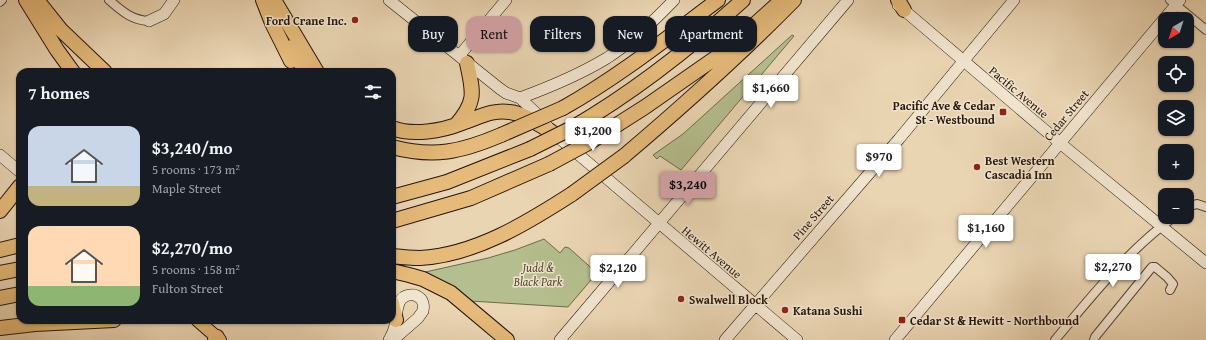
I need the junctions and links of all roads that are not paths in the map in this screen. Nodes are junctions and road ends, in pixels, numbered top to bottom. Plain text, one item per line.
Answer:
1 (26, 0) edge
2 (109, 0) edge
3 (174, 0) edge
4 (263, 0) edge
5 (268, 0) edge
6 (274, 0) edge
7 (390, 0) edge
8 (506, 0) edge
9 (674, 0) edge
10 (718, 0) edge
11 (743, 0) edge
12 (782, 0) edge
13 (794, 0) edge
14 (848, 0) edge
15 (891, 0) edge
16 (1014, 0) edge
17 (1175, 2) edge
18 (901, 5) edge
19 (38, 8) edge
20 (149, 21) joint
21 (1206, 30) edge
22 (463, 60) junction
23 (964, 62) junction
24 (70, 68) edge
25 (101, 68) edge
26 (295, 68) edge
27 (303, 68) edge
28 (315, 68) edge
29 (520, 98) junction
30 (454, 126) junction
31 (396, 129) edge
32 (552, 132) junction
33 (1060, 143) junction
34 (396, 148) edge
35 (0, 155) edge
36 (16, 169) edge
37 (16, 191) edge
38 (396, 196) edge
39 (1194, 205) edge
40 (1206, 207) edge
41 (0, 211) edge
42 (396, 220) edge
43 (658, 224) junction
44 (1164, 224) edge
45 (1161, 226) junction
46 (16, 246) edge
47 (0, 250) edge
48 (396, 256) edge
49 (1206, 263) edge
50 (16, 270) edge
51 (396, 272) edge
52 (0, 273) edge
53 (1170, 290) dead end
54 (16, 295) edge
55 (0, 298) edge
56 (754, 305) junction
57 (396, 320) edge
58 (35, 324) edge
59 (201, 324) edge
60 (395, 324) edge
61 (0, 328) edge
62 (217, 339) edge
63 (389, 340) edge
64 (393, 340) edge
65 (507, 340) edge
66 (560, 340) edge
67 (725, 340) edge
68 (797, 340) edge
69 (895, 340) edge
70 (1055, 340) edge
71 (1094, 340) edge

1 - 19 highway
2 - 20 street
3 - 20 street
4 - 26 highway
5 - 27 highway
6 - 28 highway
7 - 22 street, Hewitt Avenue
8 - 22 street
9 - 29 street
10 - 34 highway, bridge
11 - 38 highway, bridge
12 - 42 highway, bridge
13 - 48 highway, bridge
14 - 43 street
15 - 18 street, Pacific Avenue
16 - 23 street, Pine Street
17 - 21 street
17 - 33 street, Cedar Street
18 - 23 street, Pacific Avenue
19 - 24 highway
19 - 25 highway
22 - 29 street, Hewitt Avenue
22 - 30 highway
23 - 33 street, Pacific Avenue
23 - 56 street, Pine Street
29 - 32 street, Hewitt Avenue
30 - 31 highway
30 - 32 highway
32 - 43 street, Hewitt Avenue
33 - 45 street, Pacific Avenue
33 - 69 street, Cedar Street
35 - 36 street
37 - 41 highway
39 - 40 street
43 - 56 street, Hewitt Avenue
43 - 66 street
44 - 45 street
45 - 49 street, Pacific Avenue
45 - 70 street
46 - 47 highway
50 - 52 highway
51 - 65 highway
53 - 71 street
54 - 55 highway
56 - 67 street, Pine Street
56 - 68 street, Hewitt Avenue
57 - 64 street
58 - 61 highway
59 - 62 main road
60 - 63 street

